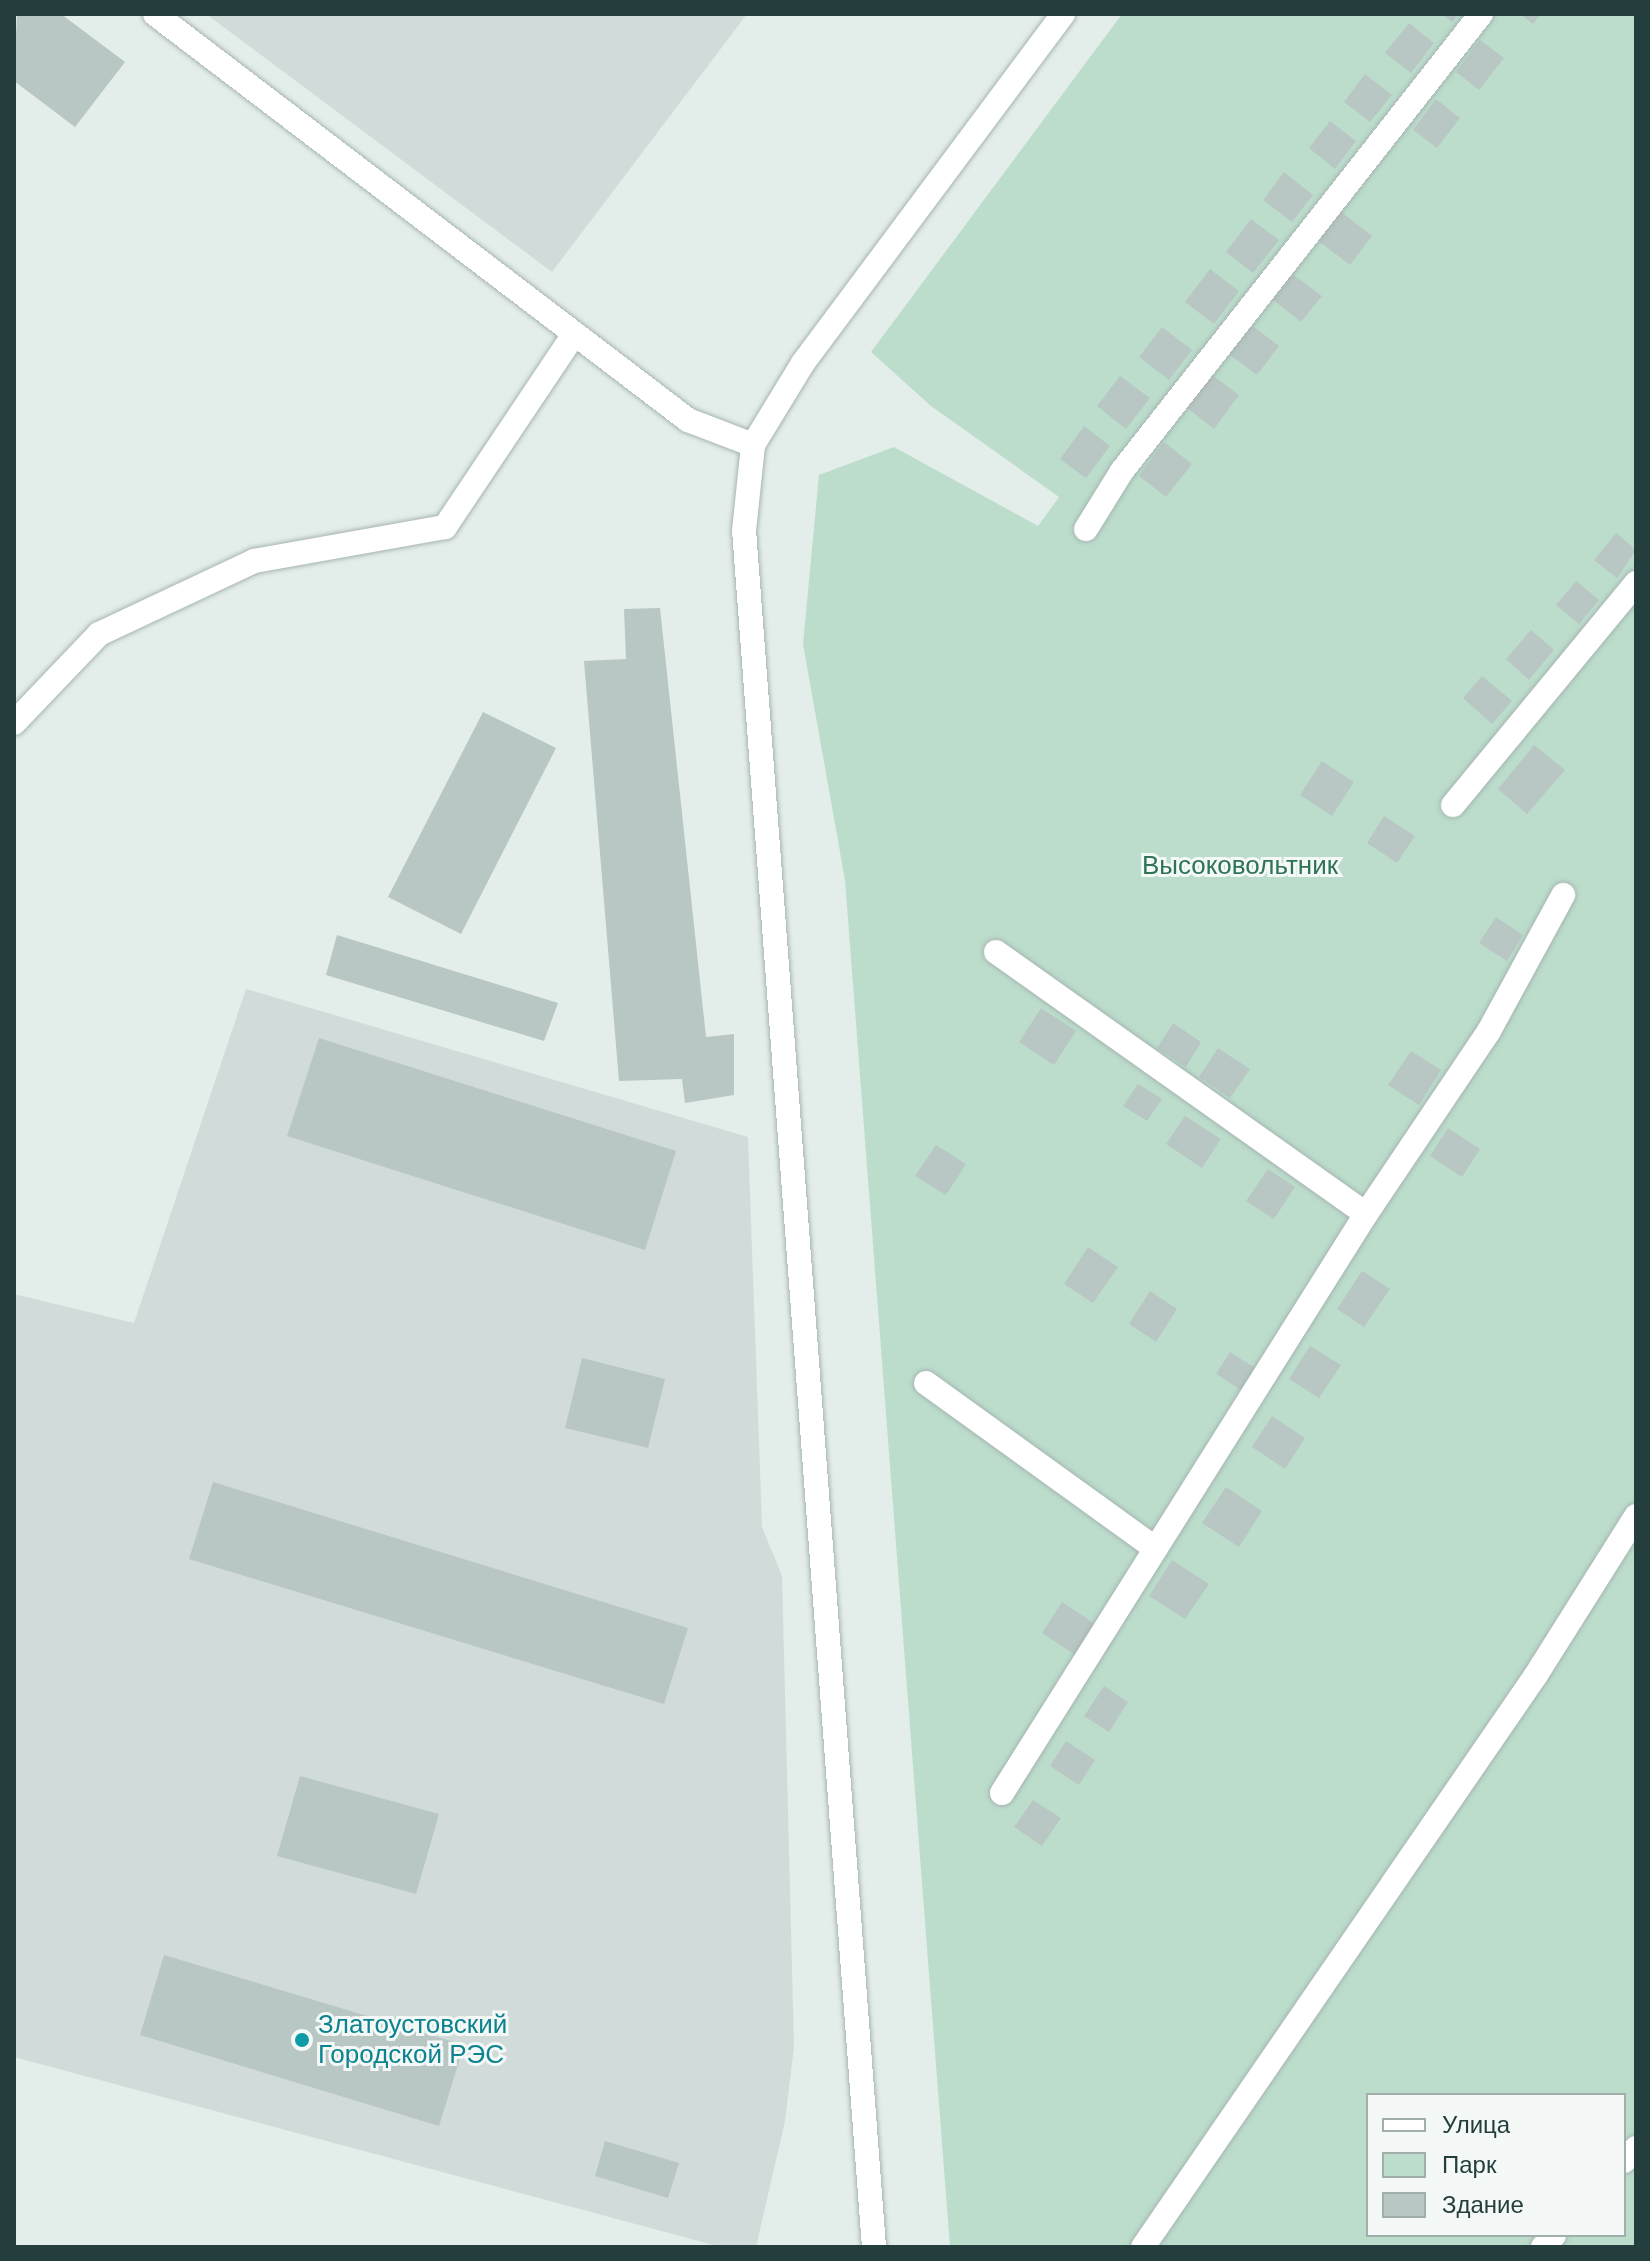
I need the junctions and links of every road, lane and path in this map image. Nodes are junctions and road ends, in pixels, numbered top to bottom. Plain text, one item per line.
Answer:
1 (155, 14) edge
2 (1063, 14) edge
3 (1481, 14) edge
4 (574, 334) junction
5 (753, 445) junction
6 (1086, 529) dead end
7 (1636, 583) edge
8 (14, 723) edge
9 (1453, 805) dead end
10 (1563, 895) dead end
11 (996, 952) dead end
12 (1366, 1214) junction
13 (926, 1383) dead end
14 (1636, 1516) edge
15 (1155, 1548) junction
16 (1002, 1793) dead end
17 (874, 2247) edge
18 (1143, 2247) edge

1 - 4 street
2 - 5 street
3 - 6 street
4 - 5 street
4 - 8 street
5 - 17 street
7 - 9 street
10 - 12 street
11 - 12 street
12 - 15 street
13 - 15 street
14 - 18 street
15 - 16 street

